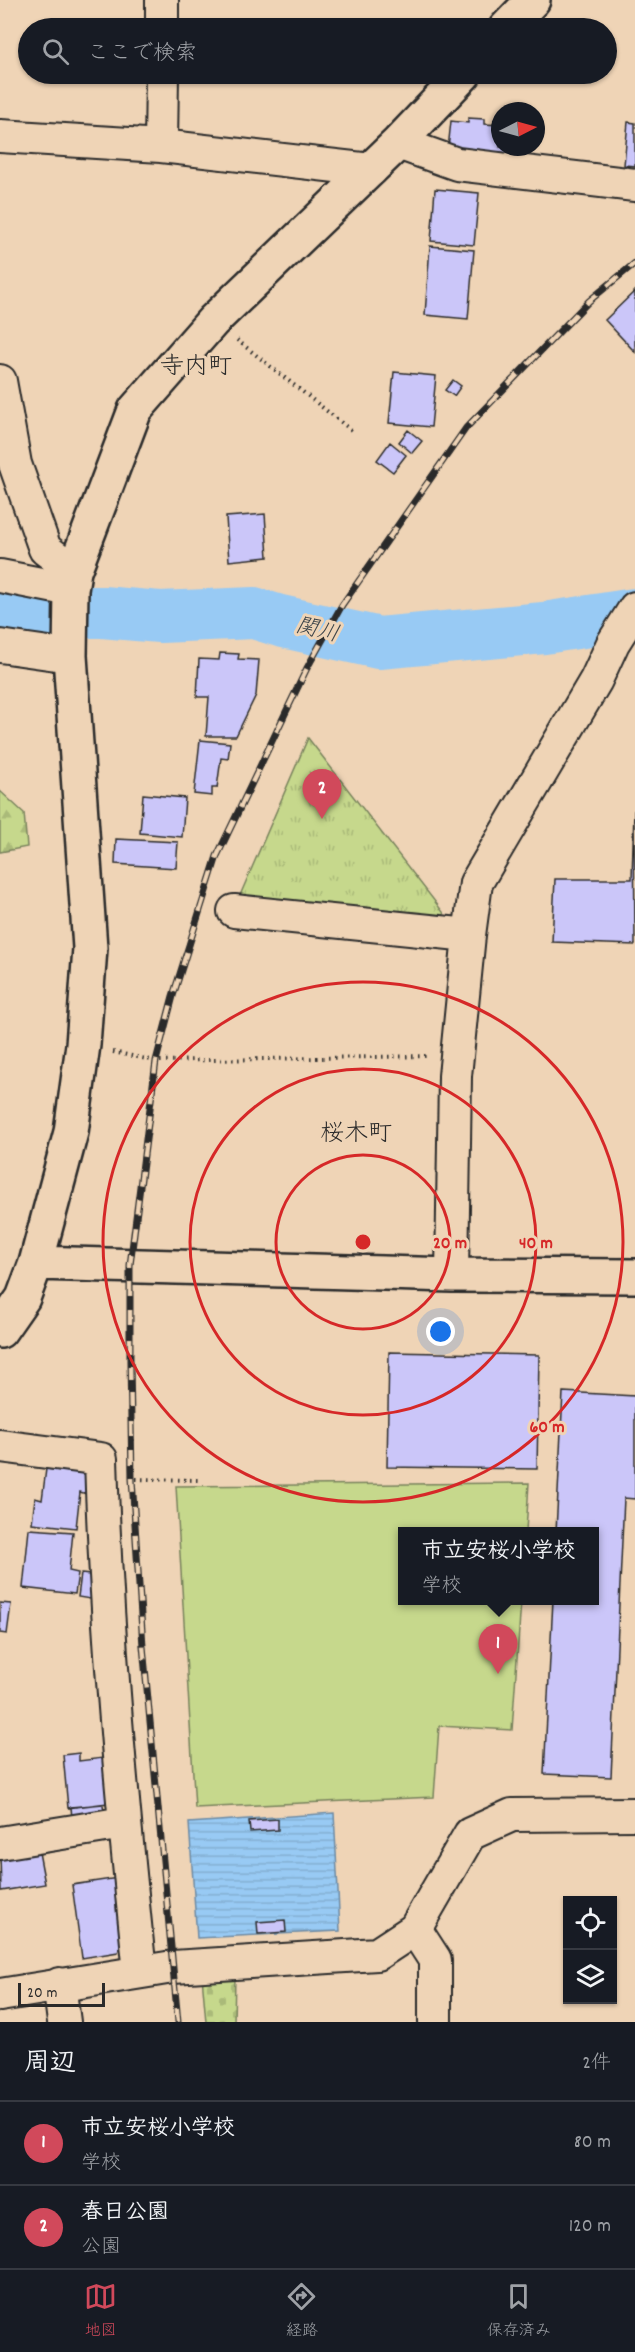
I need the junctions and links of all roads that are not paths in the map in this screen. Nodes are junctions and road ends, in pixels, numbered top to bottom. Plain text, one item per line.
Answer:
1 (162, 0) edge
2 (533, 0) edge
3 (162, 18) edge
4 (516, 18) edge
5 (162, 84) edge
6 (454, 84) edge
7 (0, 136) edge
8 (398, 143) junction
9 (161, 146) junction
10 (371, 170) junction
11 (635, 184) edge
12 (0, 381) edge
13 (0, 576) edge
14 (72, 581) junction
15 (635, 608) edge
16 (0, 646) edge
17 (624, 647) edge
18 (69, 656) junction
19 (234, 911) dead end
20 (469, 934) junction
21 (36, 1263) junction
22 (452, 1275) junction
23 (635, 1276) edge
24 (0, 1331) edge
25 (0, 1446) edge
26 (635, 1814) edge
27 (124, 1823) junction
28 (0, 1843) edge
29 (415, 1929) junction
30 (140, 1972) junction
31 (59, 1984) junction
32 (0, 1995) edge
33 (64, 2022) edge
34 (435, 2022) edge

1 - 3 street
2 - 4 street
5 - 9 street
6 - 8 street
7 - 9 street
8 - 10 street
8 - 11 street
9 - 10 street
10 - 14 street
12 - 14 street
13 - 14 street
14 - 18 street
15 - 17 street
16 - 18 street
17 - 20 street
18 - 21 street
19 - 20 street
20 - 22 street
21 - 22 street
21 - 24 street
22 - 23 street
25 - 27 street
26 - 29 street
27 - 28 street
27 - 30 street
29 - 30 street
29 - 34 street
30 - 31 street
31 - 32 street
31 - 33 street

